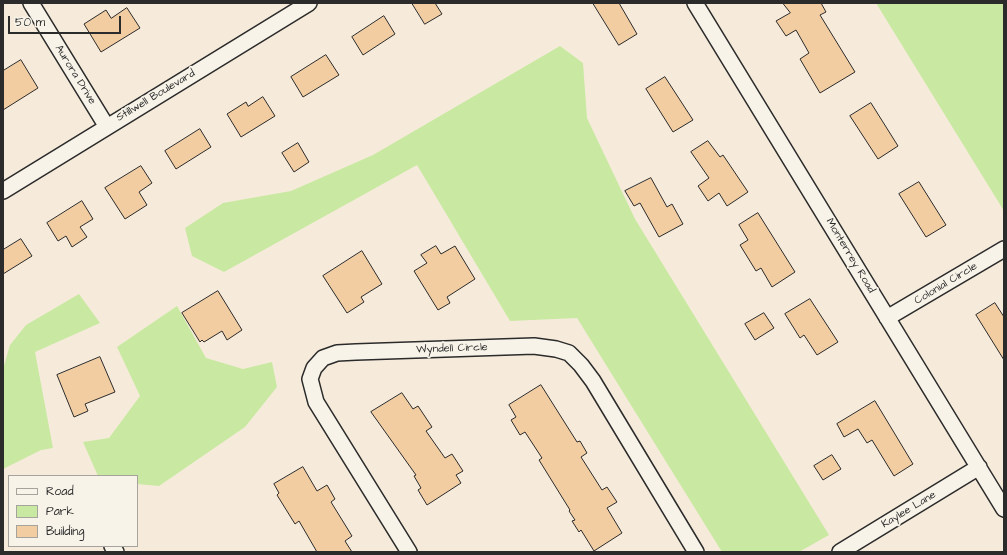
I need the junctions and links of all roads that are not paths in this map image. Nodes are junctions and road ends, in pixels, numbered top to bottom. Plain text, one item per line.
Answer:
1 (31, 3) edge
2 (310, 3) edge
3 (696, 3) edge
4 (107, 126) junction
5 (3, 191) edge
6 (1004, 249) edge
7 (887, 318) junction
8 (979, 468) junction
9 (1004, 509) edge
10 (408, 552) edge
11 (696, 552) edge
12 (840, 552) edge

1 - 4 street, Aurora Drive
2 - 4 street, Stillwell Boulevard
3 - 7 street, Monterrey Road
4 - 5 street, Stillwell Boulevard
6 - 7 street, Colonial Circle
7 - 8 street, Monterrey Road
8 - 9 street, Monterrey Road
8 - 12 street, Kaylee Lane
10 - 11 street, Wyndell Circle

